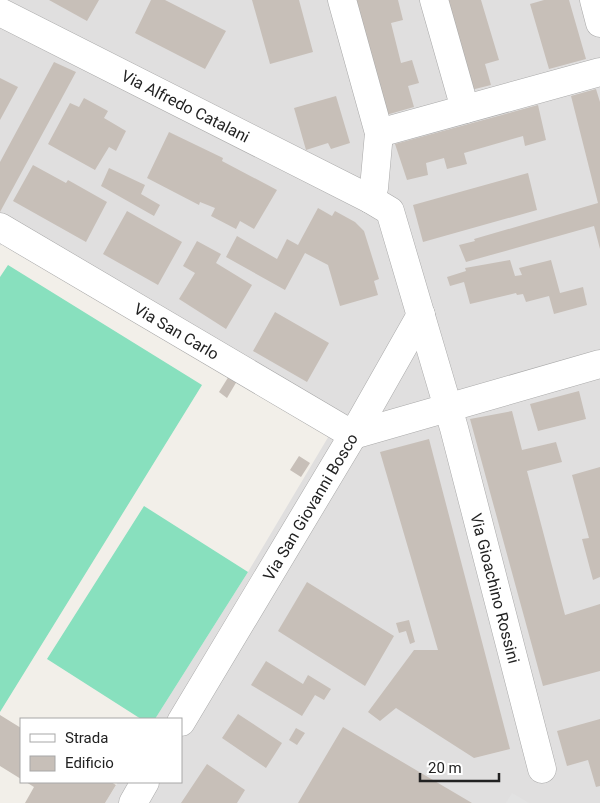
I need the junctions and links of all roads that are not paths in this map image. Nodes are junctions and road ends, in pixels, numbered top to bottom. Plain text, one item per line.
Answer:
1 (342, 0) edge
2 (434, 0) edge
3 (594, 0) edge
4 (0, 12) edge
5 (600, 23) edge
6 (600, 72) edge
7 (465, 109) junction
8 (379, 133) junction
9 (370, 199) junction
10 (0, 226) edge
11 (421, 315) junction
12 (600, 364) edge
13 (447, 408) junction
14 (353, 435) junction
15 (182, 720) edge
16 (542, 769) dead end
17 (144, 783) edge
18 (133, 803) edge

1 - 8 street
2 - 7 street
3 - 5 street
4 - 9 street, Via Alfredo Catalani
6 - 7 street
7 - 8 street
8 - 9 street
9 - 11 street, Via Alfredo Catalani
10 - 14 street, Via San Carlo
11 - 13 street, Via Gioachino Rossini
11 - 14 street
12 - 13 street, Via San Giovanni Bosco
13 - 14 street, Via San Giovanni Bosco
13 - 16 street, Via Gioachino Rossini
14 - 15 street, Via San Giovanni Bosco
17 - 18 street

